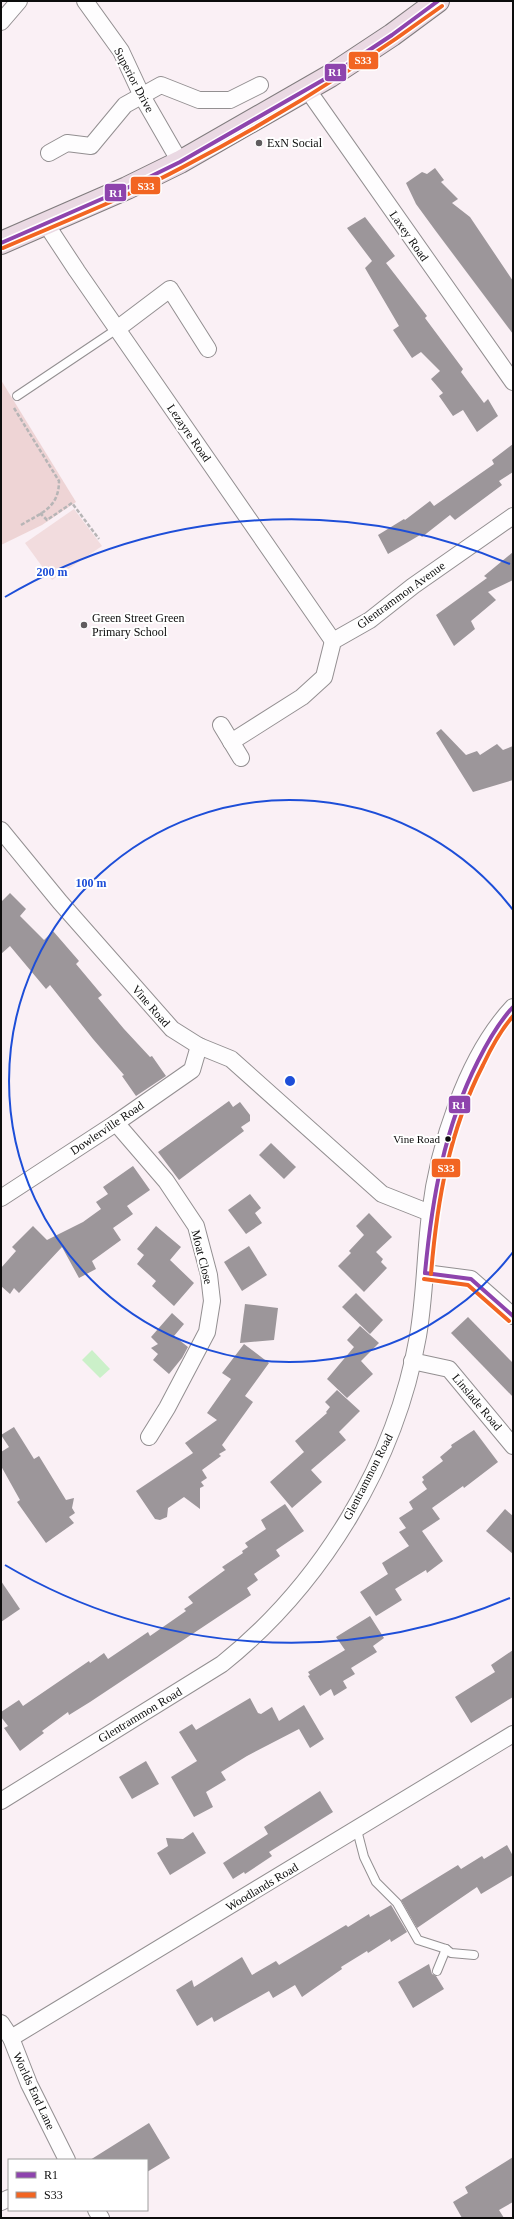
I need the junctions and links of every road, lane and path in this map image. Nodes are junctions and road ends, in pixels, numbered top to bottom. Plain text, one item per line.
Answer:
1 (19, 1) edge
2 (85, 1) edge
3 (438, 1) edge
4 (1, 22) edge
5 (260, 85) dead end
6 (307, 89) junction
7 (142, 96) junction
8 (49, 153) dead end
9 (180, 162) junction
10 (46, 224) junction
11 (1, 243) edge
12 (116, 328) junction
13 (208, 348) dead end
14 (513, 382) edge
15 (17, 396) dead end
16 (13, 408) dead end
17 (40, 513) junction
18 (513, 516) edge
19 (21, 525) dead end
20 (99, 539) dead end
21 (333, 641) junction
22 (221, 725) dead end
23 (231, 742) junction
24 (241, 758) dead end
25 (1, 830) edge
26 (513, 1008) edge
27 (199, 1046) junction
28 (116, 1123) junction
29 (1, 1198) edge
30 (430, 1213) junction
31 (425, 1272) junction
32 (513, 1316) edge
33 (412, 1361) junction
34 (149, 1437) dead end
35 (513, 1446) edge
36 (513, 1734) edge
37 (1, 1801) edge
38 (357, 1830) junction
39 (446, 1948) junction
40 (474, 1955) dead end
41 (437, 1971) dead end
42 (1, 2023) edge
43 (11, 2038) junction
44 (66, 2159) edge

1 - 4 street
2 - 7 street, Superior Drive
3 - 6 main road
5 - 7 street
6 - 9 main road
6 - 14 street, Laxey Road
7 - 8 street
7 - 9 street, Superior Drive
9 - 10 main road
10 - 11 main road
10 - 12 street, Lezayre Road
12 - 13 street
12 - 15 lane
12 - 21 street, Lezayre Road
16 - 17 path
17 - 19 path
17 - 20 path
18 - 21 street, Glentrammon Avenue
21 - 23 street
22 - 23 street
23 - 24 street
25 - 27 street, Vine Road
26 - 30 street, Glentrammon Road
27 - 28 street, Dowlerville Road
27 - 30 street, Vine Road
28 - 29 street, Dowlerville Road
28 - 34 street, Moat Close
30 - 31 street, Glentrammon Road
31 - 32 street
31 - 33 street, Glentrammon Road
33 - 35 street, Linslade Road
33 - 37 street, Glentrammon Road
36 - 38 street, Woodlands Road
38 - 39 lane
38 - 43 street, Woodlands Road
39 - 40 lane
39 - 41 lane
42 - 43 street, Worlds End Lane
43 - 44 street, Worlds End Lane

